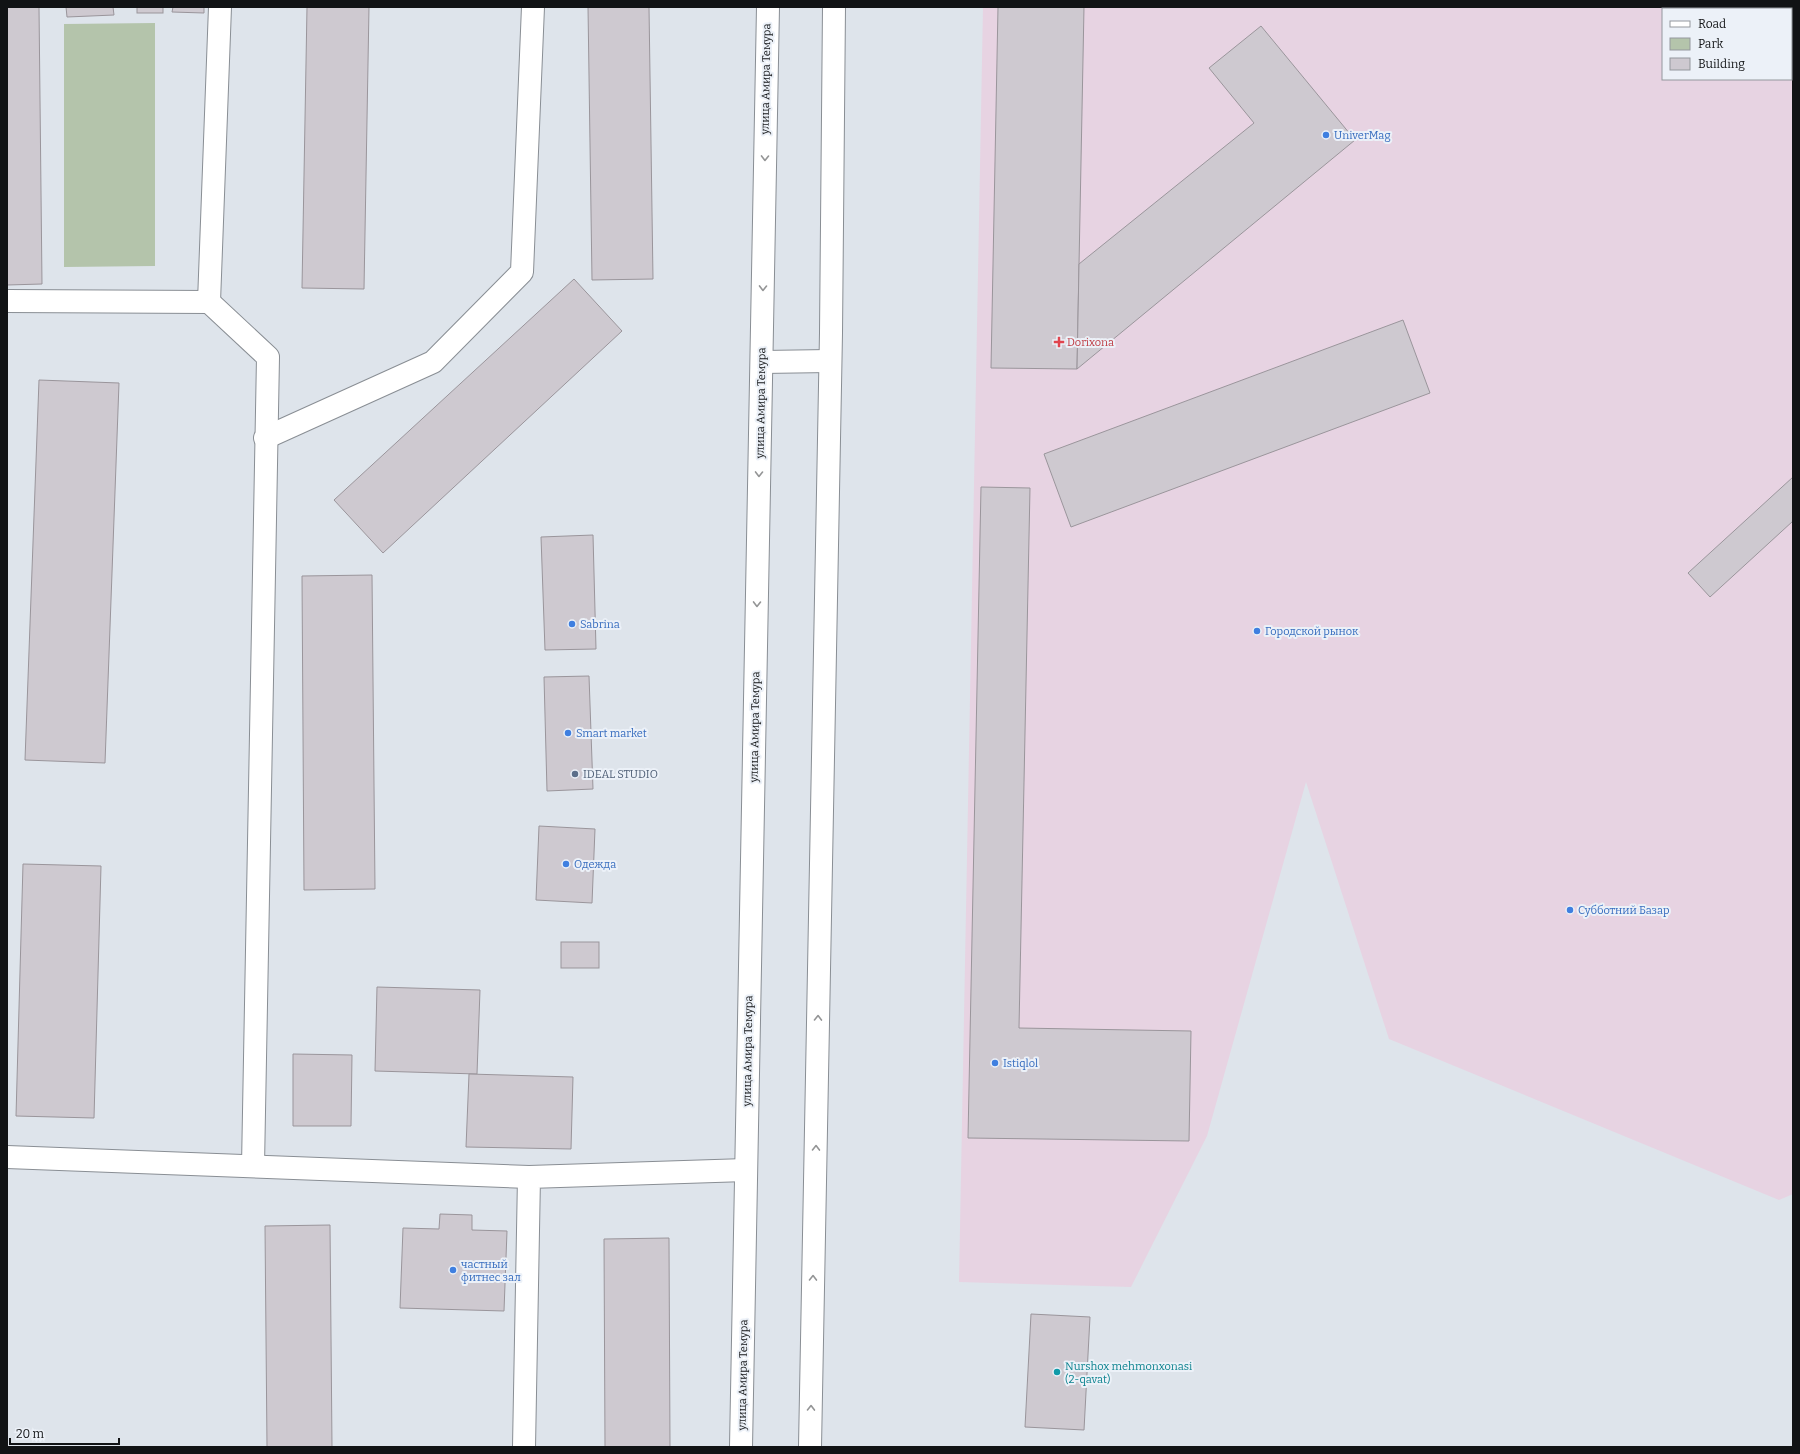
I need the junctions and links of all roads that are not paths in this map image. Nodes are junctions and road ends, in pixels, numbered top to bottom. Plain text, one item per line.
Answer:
1 (220, 7) edge
2 (533, 7) edge
3 (768, 7) edge
4 (834, 7) edge
5 (7, 301) edge
6 (209, 302) junction
7 (830, 361) junction
8 (762, 362) junction
9 (265, 438) junction
10 (7, 1157) edge
11 (253, 1166) junction
12 (746, 1170) junction
13 (528, 1177) junction
14 (524, 1447) edge
15 (741, 1447) edge
16 (810, 1447) edge

1 - 6 main road
2 - 9 main road
3 -> 8 main road, улица Амира Темура
4 - 7 main road
5 - 6 main road
6 - 9 main road
7 - 8 main road
16 -> 7 main road
8 -> 12 main road, улица Амира Темура
9 - 11 main road
10 - 11 main road
11 - 13 main road
12 - 13 main road
12 - 15 main road, улица Амира Темура
13 - 14 main road

